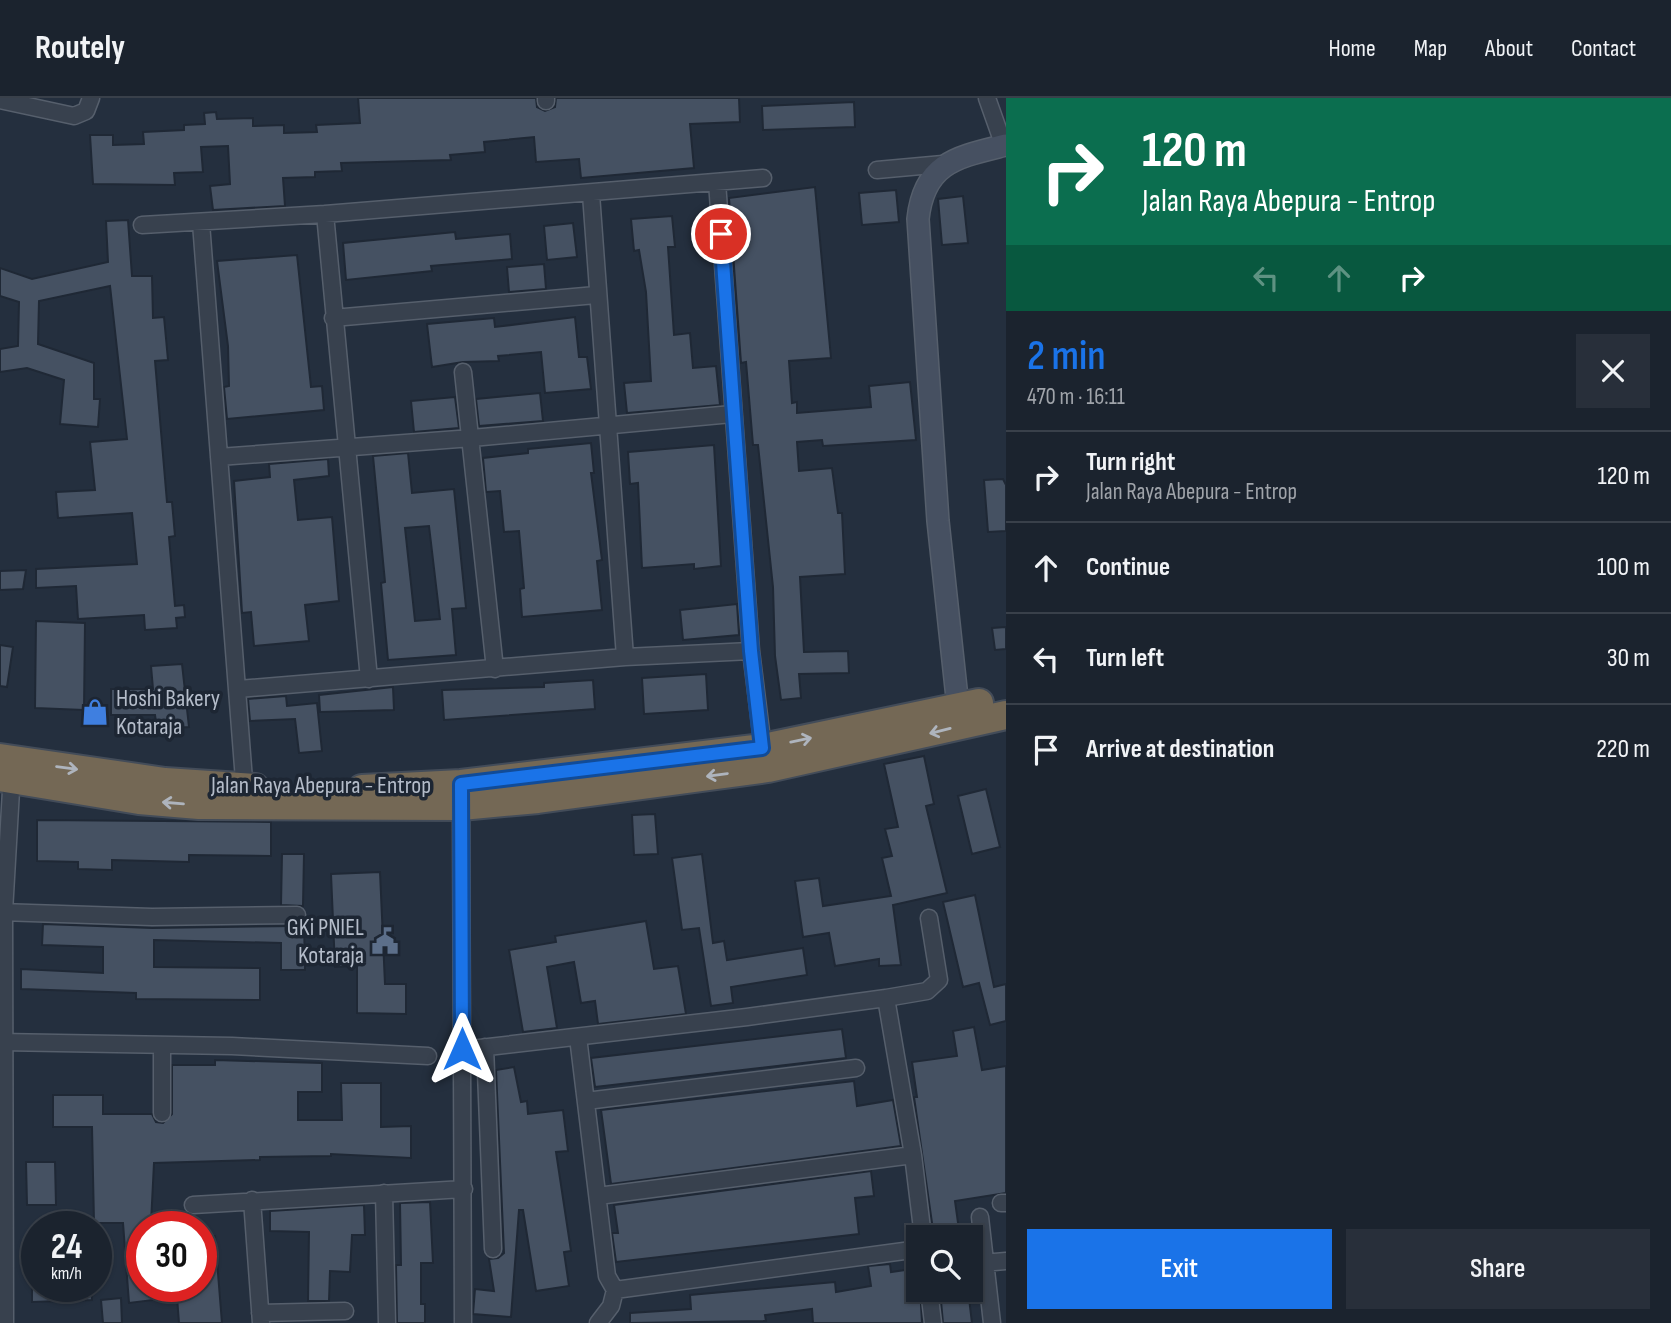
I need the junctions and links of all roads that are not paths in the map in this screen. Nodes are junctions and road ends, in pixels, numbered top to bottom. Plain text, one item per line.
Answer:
1 (91, 98) edge
2 (987, 98) edge
3 (0, 100) edge
4 (1005, 145) edge
5 (943, 164) junction
6 (877, 170) dead end
7 (763, 178) dead end
8 (718, 183) junction
9 (591, 194) junction
10 (325, 214) junction
11 (201, 223) junction
12 (142, 225) dead end
13 (596, 295) junction
14 (333, 318) junction
15 (463, 372) dead end
16 (732, 414) junction
17 (607, 425) junction
18 (472, 438) junction
19 (346, 447) junction
20 (219, 457) junction
21 (751, 651) junction
22 (625, 657) junction
23 (495, 669) junction
24 (369, 679) junction
25 (239, 689) junction
26 (1006, 697) edge
27 (957, 707) junction
28 (1006, 715) edge
29 (762, 748) junction
30 (6, 769) edge
31 (461, 795) junction
32 (245, 797) junction
33 (2, 912) edge
34 (298, 915) dead end
35 (929, 918) dead end
36 (886, 998) junction
37 (578, 1037) junction
38 (2, 1042) edge
39 (162, 1045) junction
40 (485, 1047) junction
41 (462, 1049) junction
42 (428, 1056) dead end
43 (856, 1068) dead end
44 (586, 1101) junction
45 (162, 1113) dead end
46 (913, 1155) junction
47 (464, 1189) junction
48 (384, 1193) junction
49 (598, 1196) junction
50 (252, 1200) junction
51 (193, 1205) dead end
52 (980, 1217) dead end
53 (922, 1225) edge
54 (981, 1225) edge
55 (493, 1249) dead end
56 (906, 1251) edge
57 (1006, 1261) edge
58 (983, 1263) joint
59 (615, 1290) junction
60 (930, 1302) edge
61 (345, 1311) dead end
62 (996, 1316) edge
63 (261, 1318) edge
64 (5, 1323) edge
65 (387, 1323) edge
66 (463, 1323) edge
67 (598, 1323) edge
68 (933, 1323) edge

1 - 3 street
2 - 4 street
4 - 5 street
5 - 6 street
5 - 27 street
7 - 8 street
8 - 9 street
8 - 16 street
9 - 10 street
9 - 13 street
10 - 11 street
10 - 14 street
11 - 12 street
11 - 20 street
13 - 14 street
13 - 17 street
14 - 19 street
15 - 18 street
16 - 17 street
16 - 21 street
17 - 18 street
17 - 22 street
18 - 19 street
18 - 23 street
19 - 20 street
19 - 24 street
20 - 25 street
21 - 22 street
21 - 29 street
22 - 23 street
23 - 24 street
24 - 25 street
25 - 32 street
26 - 27 highway, Jalan Raya Abepura - Entrop
29 -> 27 highway, Jalan Raya Abepura - Entrop
28 -> 31 highway
29 - 31 highway, Jalan Raya Abepura - Entrop
30 - 32 highway
30 - 33 street
31 - 32 highway
31 - 41 street
33 - 34 street
33 - 38 street
35 - 36 street
36 - 37 street
36 - 46 street
37 - 40 street
37 - 44 street
38 - 39 street
38 - 64 street
39 - 42 street
39 - 45 street
40 - 41 street
40 - 55 street
41 - 47 street
43 - 44 street
44 - 49 street
46 - 49 street
46 - 53 street
47 - 48 street
47 - 66 street
48 - 50 street
48 - 65 street
49 - 59 street
50 - 51 street
50 - 63 street
52 - 54 street
56 - 59 street
57 - 58 street
58 - 62 street
59 - 67 street
60 - 68 street
61 - 63 street

